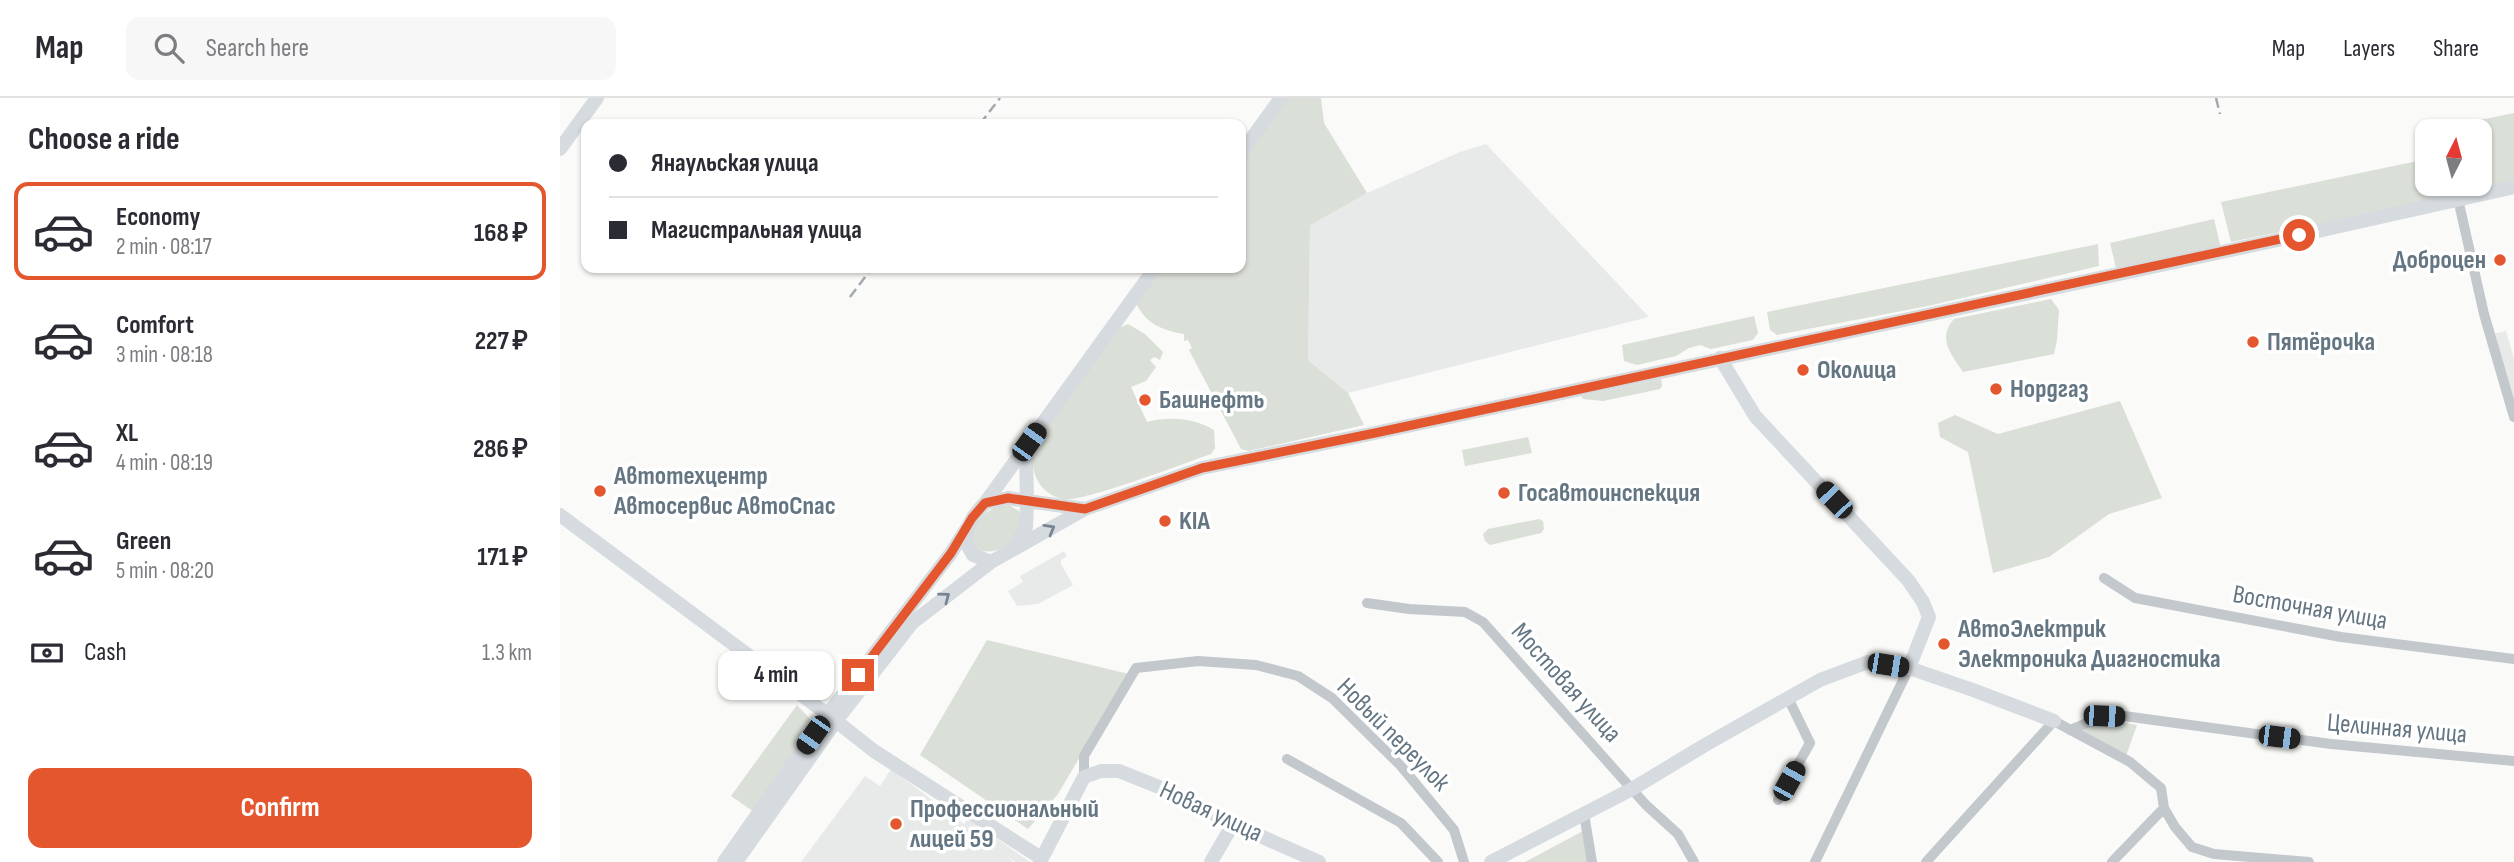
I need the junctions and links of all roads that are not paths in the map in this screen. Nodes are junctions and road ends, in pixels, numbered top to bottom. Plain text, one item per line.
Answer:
1 (597, 98) edge
2 (1281, 98) edge
3 (582, 119) edge
4 (581, 120) edge
5 (1246, 146) edge
6 (560, 149) edge
7 (2514, 187) edge
8 (2458, 199) junction
9 (1151, 273) edge
10 (1720, 358) junction
11 (2514, 417) edge
12 (1029, 442) junction
13 (1027, 501) junction
14 (985, 503) junction
15 (1085, 509) junction
16 (560, 515) edge
17 (967, 528) junction
18 (1014, 549) junction
19 (992, 562) junction
20 (2104, 578) dead end
21 (1367, 603) dead end
22 (2514, 659) edge
23 (1909, 668) junction
24 (1788, 698) junction
25 (832, 717) junction
26 (2054, 721) junction
27 (2070, 730) junction
28 (1287, 759) dead end
29 (2514, 761) edge
30 (1084, 777) junction
31 (1632, 789) junction
32 (1778, 800) dead end
33 (2164, 808) junction
34 (1584, 814) junction
35 (1233, 824) junction
36 (1041, 860) edge
37 (2264, 861) edge
38 (724, 862) edge
39 (736, 862) edge
40 (1211, 862) edge
41 (1319, 862) edge
42 (1438, 862) edge
43 (1464, 862) edge
44 (1491, 862) edge
45 (1592, 862) edge
46 (1695, 862) edge
47 (1815, 862) edge
48 (1926, 862) edge
49 (2112, 862) edge
50 (2309, 862) edge

1 - 3 main road
2 - 5 main road
4 - 6 main road
7 - 8 main road
8 - 10 main road
8 - 11 street
9 - 12 main road
10 - 15 main road
10 - 23 main road
12 - 13 main road
12 - 14 main road
13 - 14 main road
13 - 15 main road
13 - 18 main road
14 - 17 main road
18 -> 15 main road
16 - 25 main road
17 - 19 main road
17 - 25 main road
18 - 19 main road
25 -> 19 main road
20 - 22 street, Восточная улица
21 - 31 street, Мостовая улица
23 - 24 main road
23 - 26 main road
23 - 47 street
24 - 31 main road
24 - 32 street
25 - 36 main road
25 - 38 main road
25 - 39 main road
26 - 27 street
26 - 48 street
27 - 29 street, Целинная улица
27 - 33 street
28 - 42 street
30 - 35 main road, Новая улица
30 - 36 main road
30 - 43 street, Новый переулок
31 - 34 main road
31 - 46 street, Мостовая улица
33 - 37 street
33 - 49 street
34 - 44 main road
34 - 45 street
35 - 40 main road
35 - 41 main road, Новая улица
37 - 50 street

